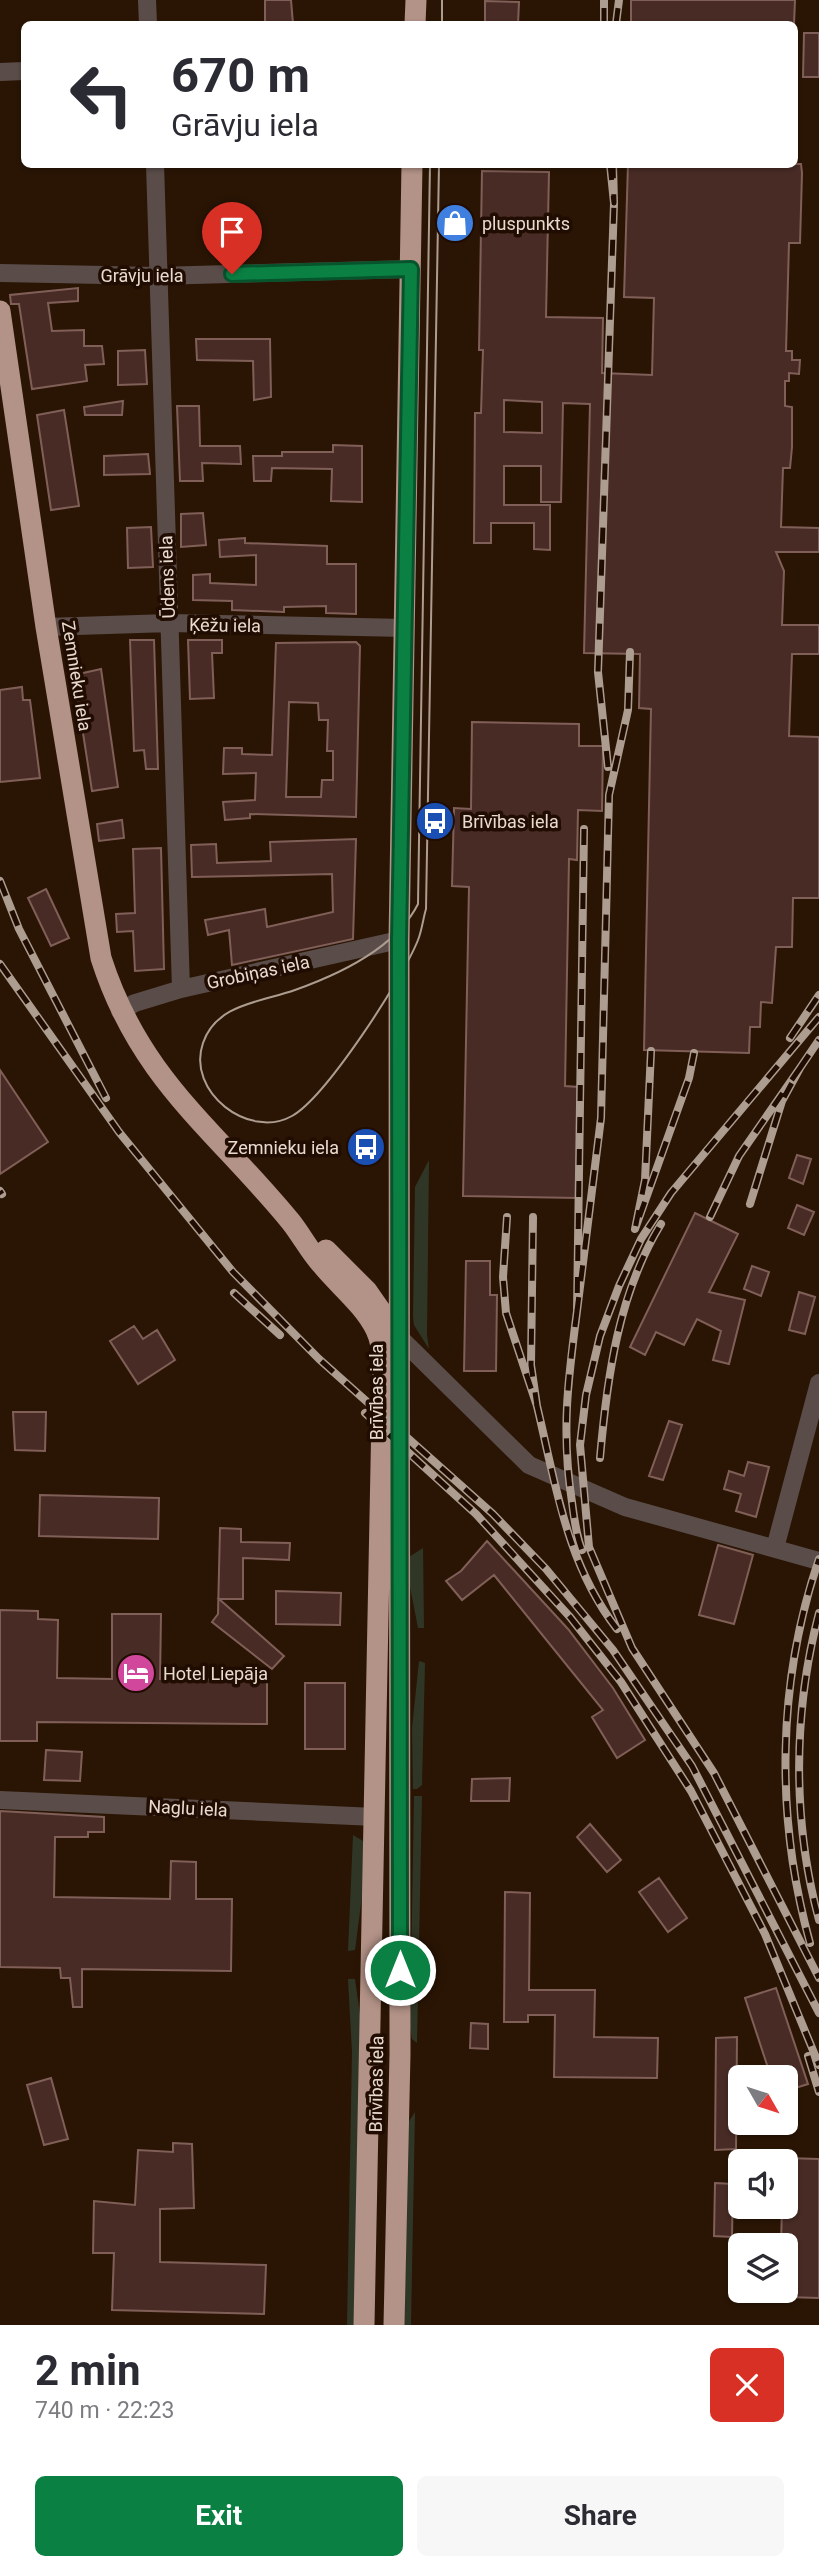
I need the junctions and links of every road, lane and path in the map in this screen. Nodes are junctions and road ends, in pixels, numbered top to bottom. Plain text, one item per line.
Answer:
1 (147, 0) edge
2 (416, 0) edge
3 (148, 21) edge
4 (415, 21) edge
5 (21, 71) edge
6 (0, 72) edge
7 (155, 168) edge
8 (412, 168) edge
9 (411, 269) junction
10 (0, 274) edge
11 (157, 276) junction
12 (0, 311) edge
13 (169, 623) junction
14 (46, 627) junction
15 (405, 628) junction
16 (399, 940) junction
17 (181, 989) junction
18 (120, 1011) junction
19 (291, 1222) junction
20 (377, 1332) joint
21 (399, 1337) junction
22 (819, 1383) edge
23 (775, 1548) junction
24 (819, 1560) edge
25 (0, 1800) edge
26 (375, 1817) junction
27 (364, 2325) edge
28 (394, 2325) edge

1 - 3 street
2 - 4 highway
5 - 6 street
7 - 11 street, Ūdens iela
8 - 9 highway, Brīvības iela
9 - 11 street, Grāvju iela
9 - 15 highway, Brīvības iela
10 - 11 street, Grāvju iela
11 - 13 street, Ūdens iela
12 - 14 highway, Zemnieku iela
13 - 14 street, Ķēžu iela
13 - 15 street, Ķēžu iela
13 - 17 street, Ūdens iela
14 - 18 highway, Zemnieku iela
15 - 16 highway, Brīvības iela
16 - 17 street, Grobiņas iela
16 - 21 highway, Brīvības iela
17 - 18 street, Grobiņas iela
18 - 19 highway, Zemnieku iela
19 - 20 highway, Zemnieku iela
19 - 21 highway
20 - 26 highway, Brīvības iela
21 - 23 street
21 - 28 highway, Brīvības iela
22 - 23 street
23 - 24 street
25 - 26 street, Naglu iela
26 - 27 highway, Brīvības iela

